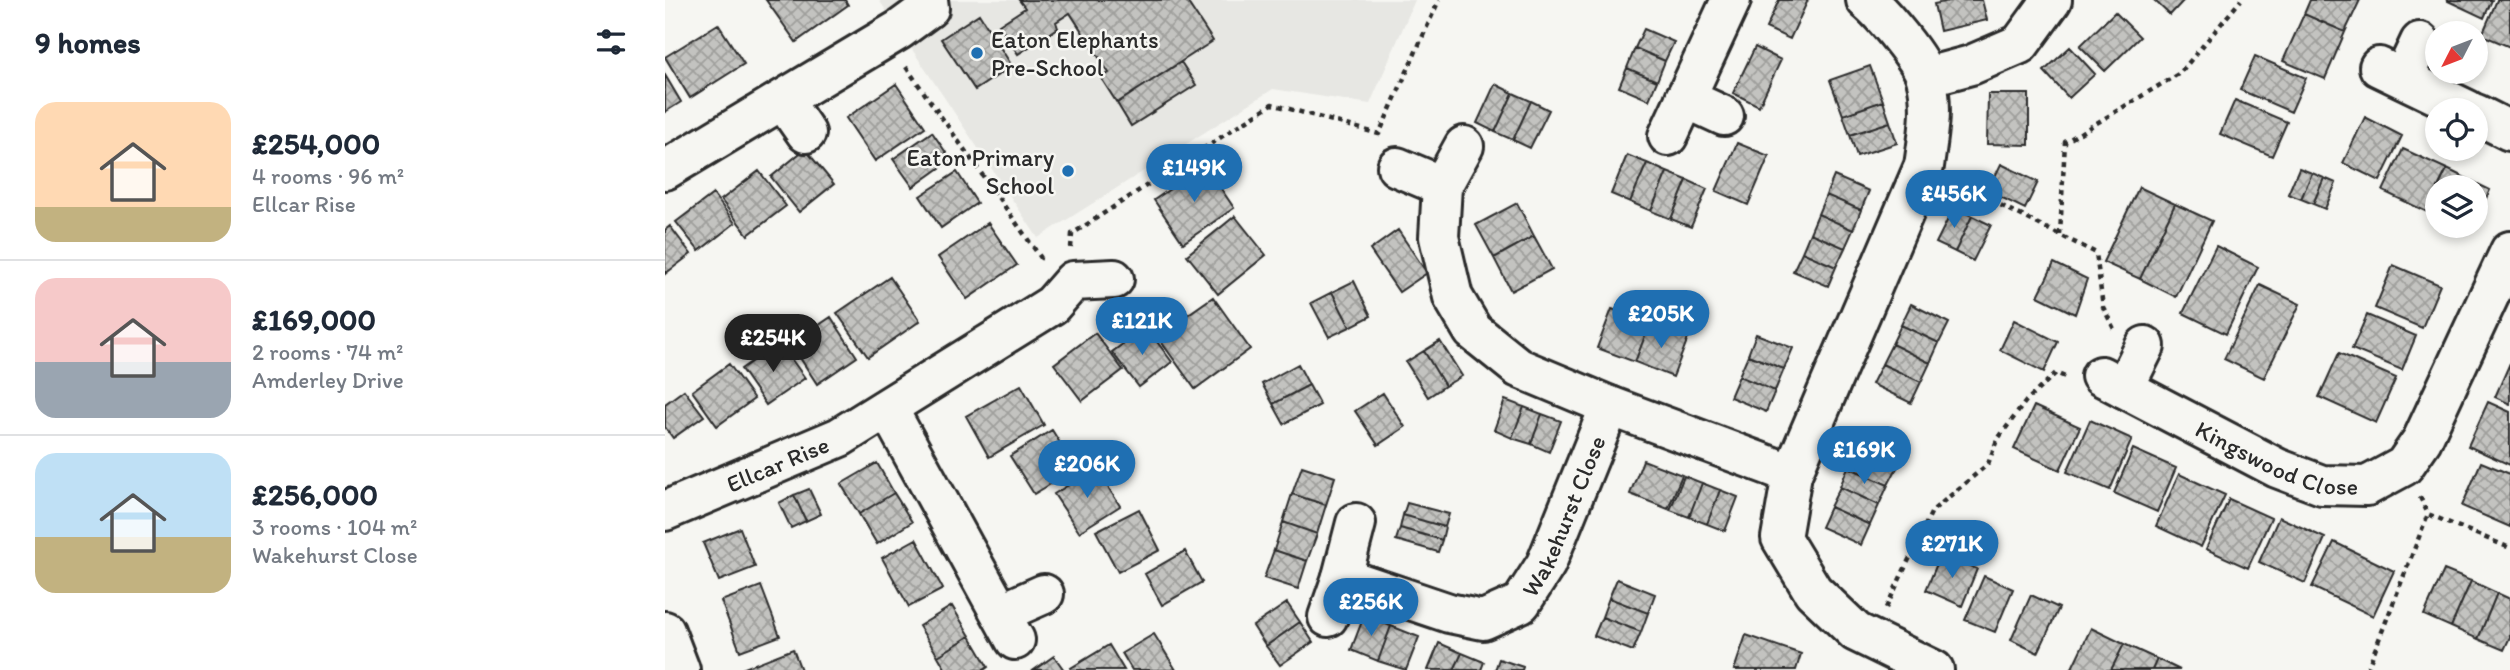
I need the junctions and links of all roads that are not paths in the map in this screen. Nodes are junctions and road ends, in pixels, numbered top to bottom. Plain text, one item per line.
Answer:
1 (929, 0) edge
2 (1731, 0) edge
3 (1866, 0) edge
4 (2052, 0) edge
5 (2420, 42) dead end
6 (1926, 76) junction
7 (1685, 98) junction
8 (2444, 98) edge
9 (783, 100) junction
10 (1724, 116) dead end
11 (2488, 120) edge
12 (2510, 131) edge
13 (806, 133) dead end
14 (1668, 136) dead end
15 (1464, 146) dead end
16 (1397, 167) dead end
17 (665, 170) edge
18 (1442, 186) junction
19 (2510, 251) edge
20 (1114, 279) dead end
21 (2145, 346) dead end
22 (1610, 406) junction
23 (888, 409) junction
24 (1792, 474) junction
25 (665, 511) edge
26 (1356, 523) dead end
27 (1342, 578) junction
28 (1044, 594) dead end
29 (1328, 617) dead end
30 (665, 631) edge
31 (1919, 667) edge
32 (680, 670) edge

1 - 9 street
2 - 7 street
3 - 6 street
4 - 6 street
5 - 8 street
6 - 24 street
7 - 10 street
7 - 14 street
9 - 13 street
9 - 17 street
11 - 12 street
15 - 18 street, Wakehurst Close
16 - 18 street
18 - 22 street, Wakehurst Close
19 - 21 street, Kingswood Close
20 - 23 street, Ellcar Rise
22 - 24 street, Wakehurst Close
22 - 27 street, Wakehurst Close
23 - 25 street, Ellcar Rise
23 - 28 street
24 - 31 street
26 - 27 street
27 - 29 street
30 - 32 street

